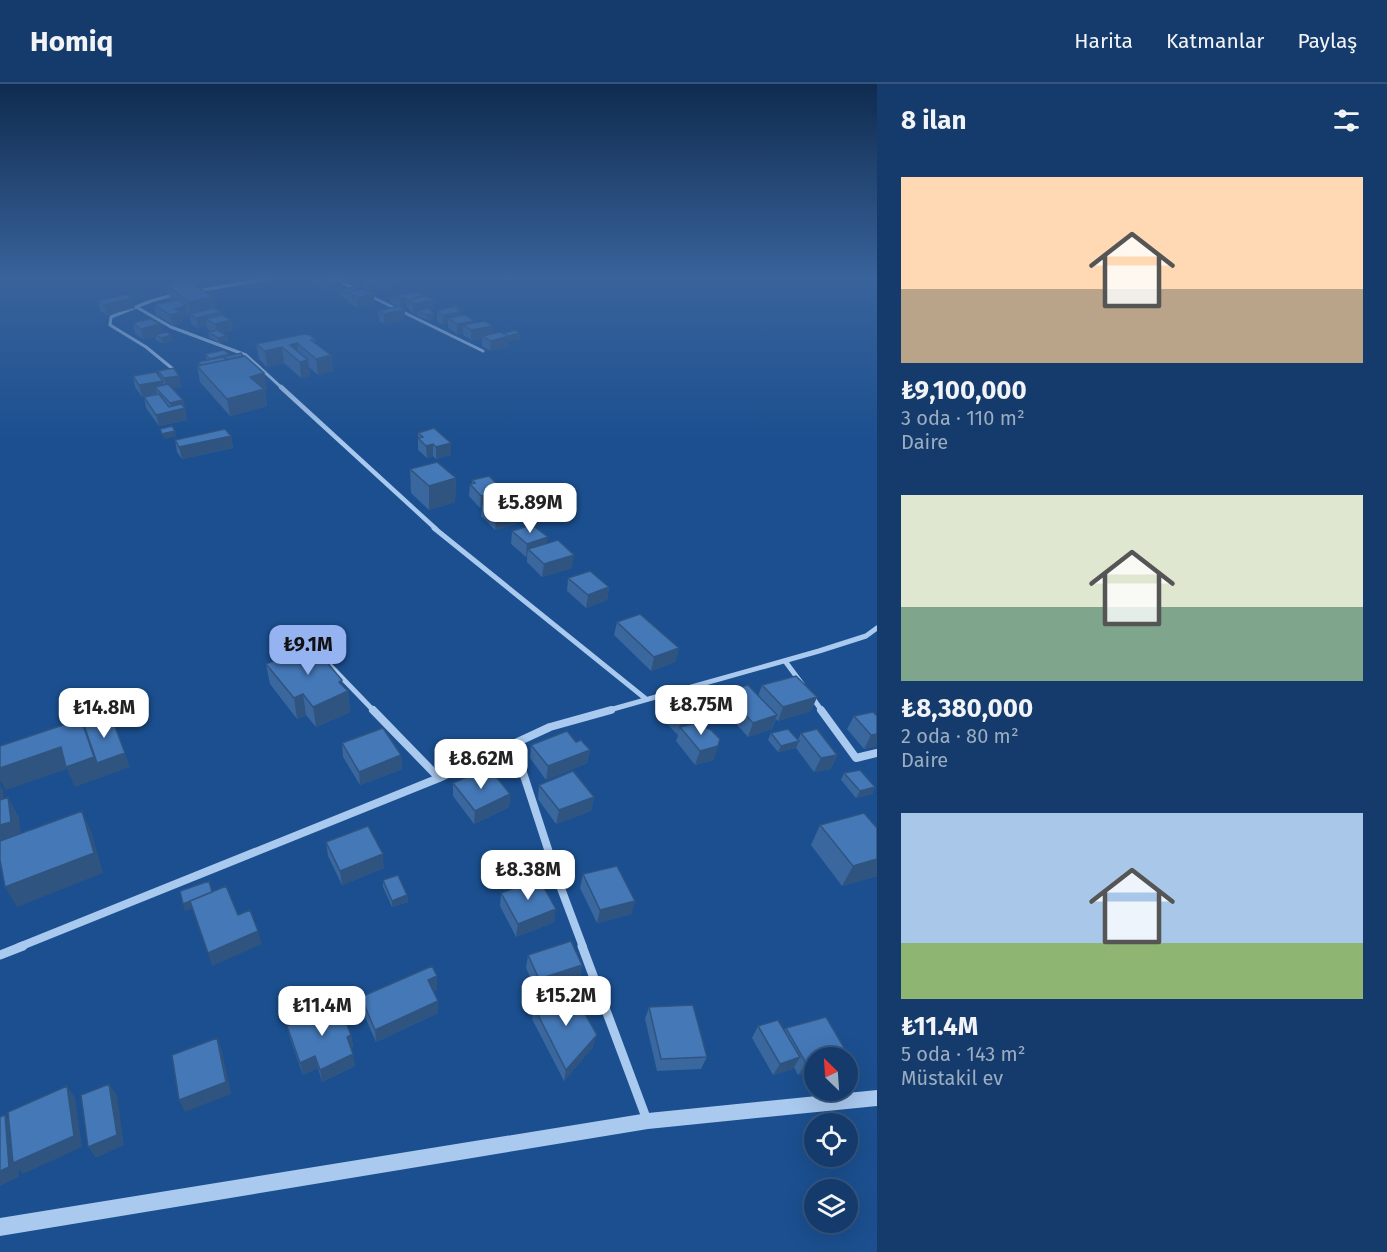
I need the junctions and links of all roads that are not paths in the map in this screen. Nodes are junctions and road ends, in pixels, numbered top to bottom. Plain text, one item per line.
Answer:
1 (124, 334) edge
2 (187, 334) edge
3 (447, 334) edge
4 (483, 351) dead end
5 (173, 369) edge
6 (877, 628) edge
7 (322, 657) edge
8 (785, 661) junction
9 (646, 699) junction
10 (514, 745) junction
11 (877, 753) edge
12 (439, 778) junction
13 (0, 955) edge
14 (877, 1098) edge
15 (648, 1121) junction
16 (0, 1227) edge

1 - 5 street
2 - 9 street
3 - 4 street
6 - 8 street
7 - 12 street
8 - 9 street
8 - 11 street
9 - 10 street
10 - 12 street
10 - 15 street
12 - 13 street
14 - 15 street
15 - 16 street

